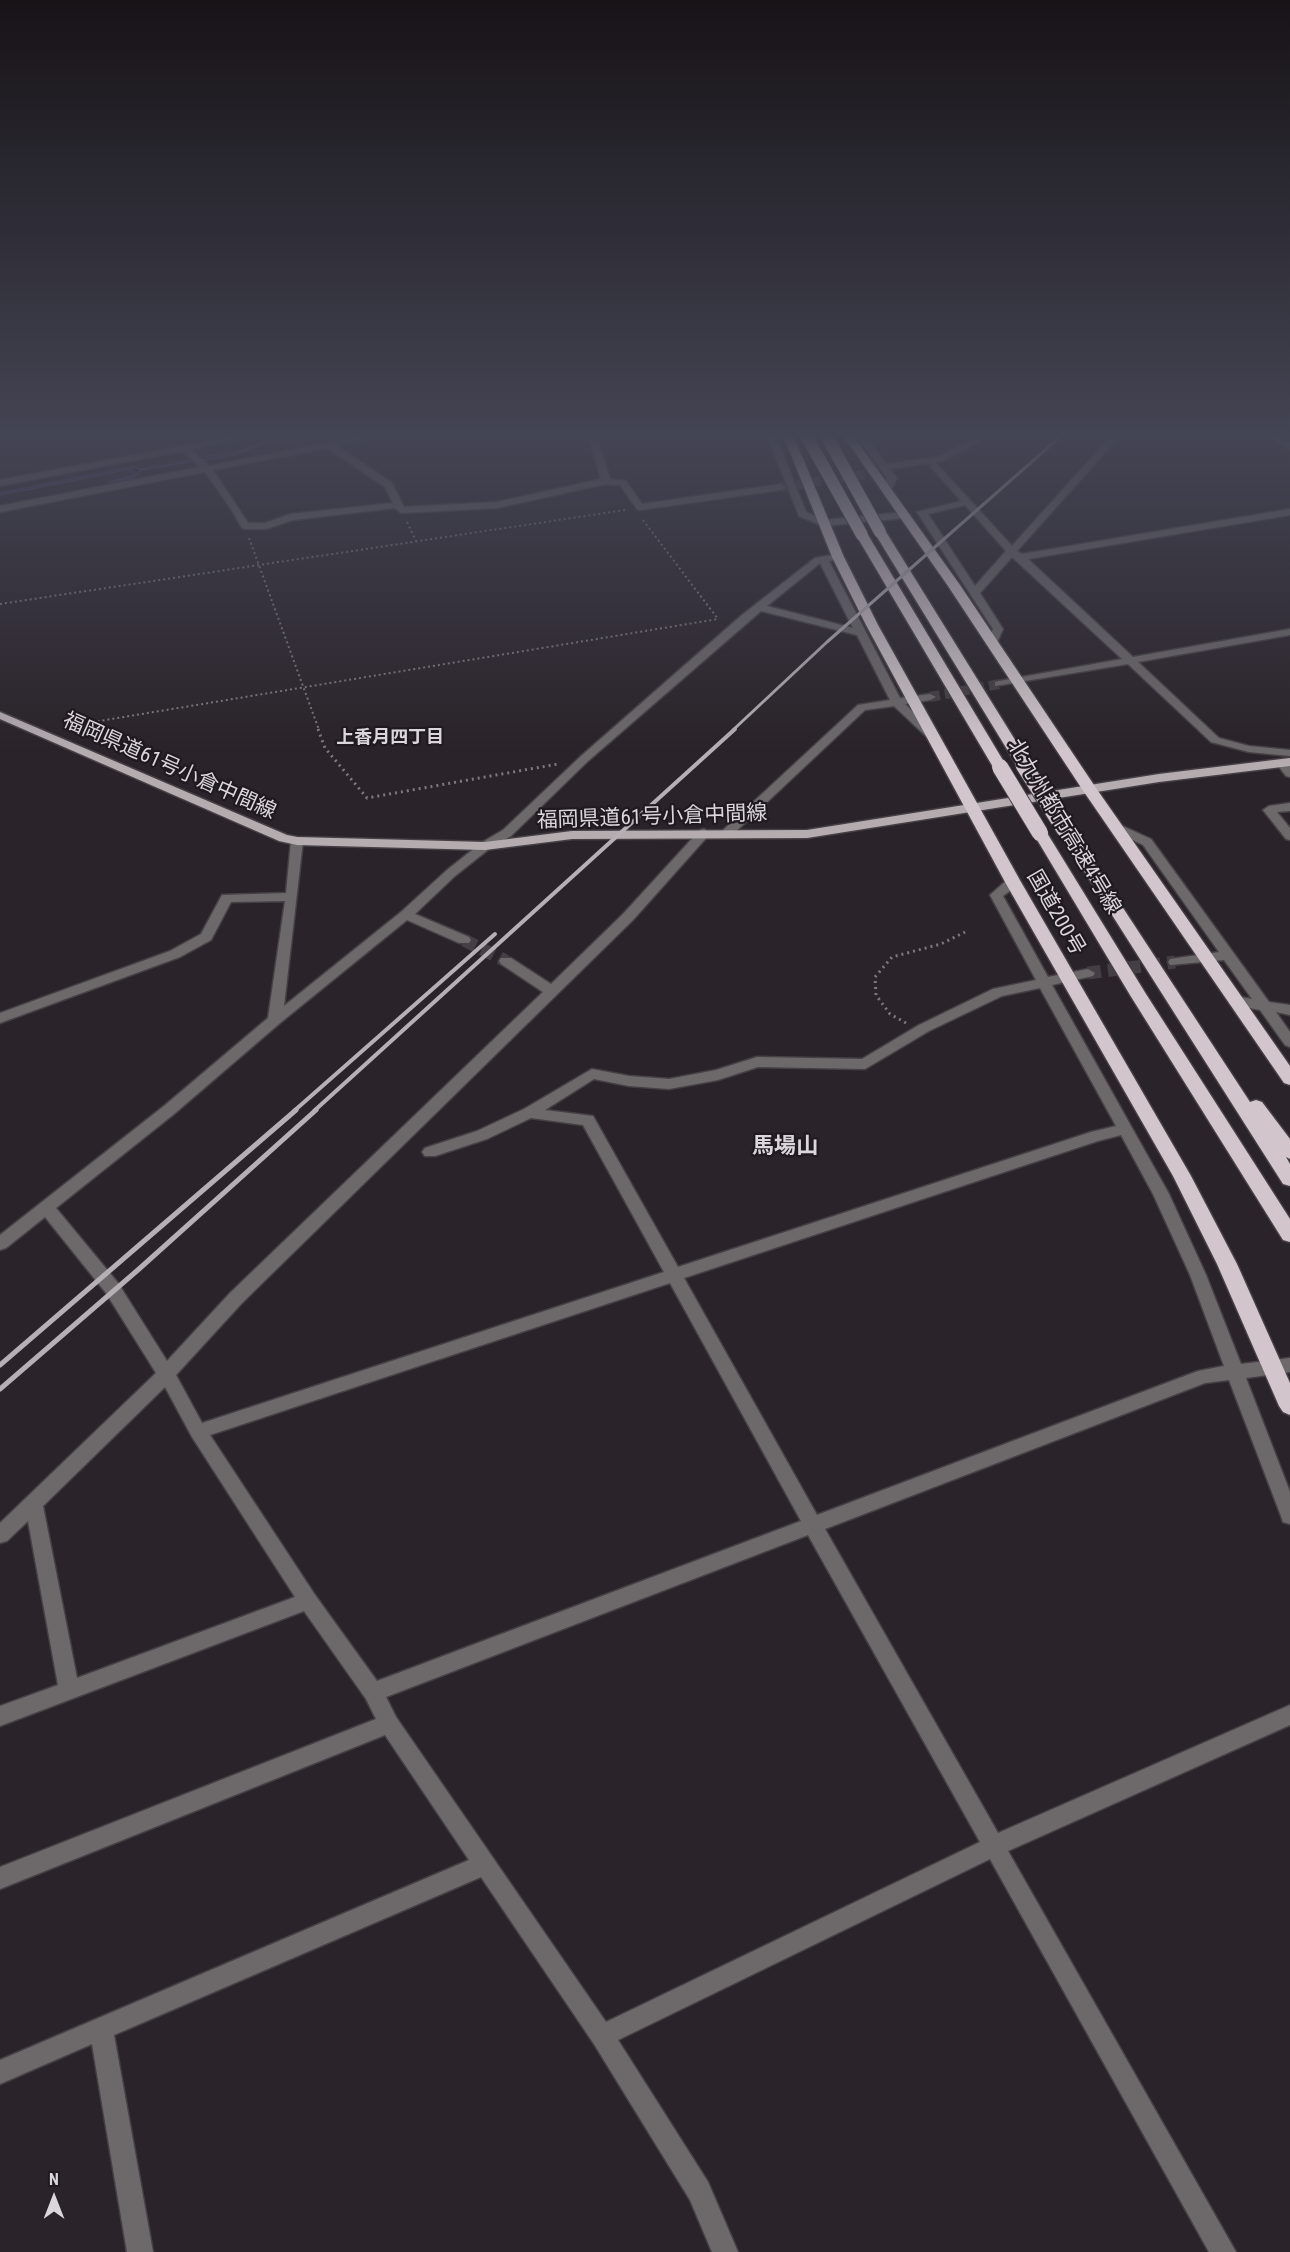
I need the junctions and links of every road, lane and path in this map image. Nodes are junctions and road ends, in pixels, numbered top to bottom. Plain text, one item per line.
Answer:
1 (251, 542) edge
2 (409, 542) edge
3 (662, 542) edge
4 (827, 542) edge
5 (866, 542) edge
6 (886, 542) edge
7 (924, 542) edge
8 (942, 542) edge
9 (1005, 542) edge
10 (1026, 542) edge
11 (1094, 542) edge
12 (1016, 554) junction
13 (830, 558) junction
14 (259, 566) junction
15 (975, 592) junction
16 (0, 603) edge
17 (759, 607) junction
18 (746, 617) junction
19 (718, 619) junction
20 (1290, 632) edge
21 (860, 633) junction
22 (992, 642) junction
23 (1131, 660) junction
24 (1017, 681) junction
25 (999, 684) tunnel mouth
26 (304, 687) junction
27 (930, 697) tunnel mouth
28 (914, 699) junction
29 (896, 702) junction
30 (0, 715) edge
31 (39, 731) junction
32 (935, 739) junction
33 (584, 759) junction
34 (1287, 759) edge
35 (1290, 773) edge
36 (1089, 789) junction
37 (1290, 807) edge
38 (973, 809) junction
39 (1116, 827) junction
40 (704, 833) junction
41 (726, 834) junction
42 (1290, 836) edge
43 (297, 841) junction
44 (485, 846) junction
45 (1013, 882) junction
46 (292, 897) junction
47 (406, 915) junction
48 (965, 932) dead end
49 (464, 940) tunnel mouth
50 (1229, 955) junction
51 (1206, 958) junction
52 (506, 961) tunnel mouth
53 (1175, 962) tunnel mouth
54 (1088, 973) tunnel mouth
55 (1067, 977) junction
56 (1043, 983) junction
57 (1167, 990) junction
58 (553, 992) junction
59 (1235, 1001) junction
60 (1264, 1006) junction
61 (1290, 1010) edge
62 (0, 1018) edge
63 (275, 1020) junction
64 (924, 1028) junction
65 (1290, 1042) edge
66 (1290, 1079) edge
67 (529, 1113) junction
68 (1126, 1129) junction
69 (430, 1152) dead end
70 (1290, 1152) edge
71 (1290, 1179) edge
72 (47, 1209) junction
73 (1290, 1235) edge
74 (0, 1244) edge
75 (674, 1276) junction
76 (1282, 1366) edge
77 (1236, 1371) junction
78 (165, 1372) junction
79 (1290, 1406) edge
80 (198, 1432) junction
81 (33, 1505) junction
82 (1290, 1516) edge
83 (812, 1524) junction
84 (0, 1535) edge
85 (308, 1601) junction
86 (69, 1689) junction
87 (373, 1692) junction
88 (1290, 1714) edge
89 (0, 1716) edge
90 (389, 1724) junction
91 (993, 1846) junction
92 (484, 1864) junction
93 (0, 1878) edge
94 (101, 2029) junction
95 (602, 2036) junction
96 (0, 2072) edge
97 (140, 2252) edge
98 (725, 2252) edge
99 (1223, 2252) edge

1 - 14 path
2 - 14 path
3 - 19 path
4 - 13 highway, 国道200号
5 - 73 highway, 北九州都市高速4号線, bridge
6 - 57 highway, 北九州都市高速4号線, bridge
7 - 22 highway
8 - 15 street
9 - 12 street
10 - 12 street
11 - 12 street
12 - 15 street
12 - 23 street
13 - 17 street
13 - 21 street
13 - 28 highway, 国道200号
14 - 16 path
14 - 26 path
15 - 22 street
17 - 18 street
17 - 21 street
18 - 19 path
18 - 33 street
19 - 26 path
20 - 23 street
21 - 29 street
22 - 24 highway
23 - 24 street
23 - 34 street
24 - 25 street
24 - 36 highway
26 - 31 path
26 - 33 path
27 - 28 street
28 - 29 street
28 - 32 highway, 国道200号
29 - 32 street
29 - 41 street
30 - 31 main road, 福岡県道61号小倉中間線
31 - 43 main road, 福岡県道61号小倉中間線
32 - 38 highway, 国道200号
33 - 44 street
34 - 35 street
34 - 36 main road, 福岡県道61号小倉中間線
36 - 38 main road, 福岡県道61号小倉中間線
36 - 39 highway
37 - 42 street
38 - 41 main road, 福岡県道61号小倉中間線
38 - 45 highway, 国道200号
39 - 50 street
39 - 51 highway
40 - 41 main road, 福岡県道61号小倉中間線
40 - 44 main road, 福岡県道61号小倉中間線
40 - 58 street
43 - 44 main road, 福岡県道61号小倉中間線
43 - 46 street
44 - 47 street
45 - 55 highway, 国道200号
45 - 56 street
46 - 62 street
46 - 63 street
47 - 49 street
47 - 63 street
48 - 64 path
50 - 51 street
50 - 60 street
51 - 53 street
51 - 59 highway
52 - 58 street
54 - 55 street
55 - 56 street
55 - 76 highway, 国道200号
56 - 64 street
56 - 68 street
57 - 70 highway
57 - 71 highway, 北九州都市高速4号線
58 - 78 street
59 - 60 street
59 - 66 highway
60 - 61 street
60 - 65 street
63 - 72 street
64 - 67 street
67 - 69 street
67 - 75 street
68 - 75 street
68 - 77 street
72 - 74 street
72 - 78 street
75 - 80 street
75 - 83 street
76 - 77 street
76 - 79 highway, 国道200号
77 - 82 street
77 - 83 street
78 - 80 street
78 - 81 street
80 - 85 street
81 - 84 street
81 - 86 street
83 - 87 street
83 - 91 street
85 - 86 street
85 - 87 street
86 - 89 street
87 - 90 street
88 - 91 street
90 - 92 street
90 - 93 street
91 - 95 street
91 - 99 street
92 - 94 street
92 - 95 street
94 - 96 street
94 - 97 street
95 - 98 street

